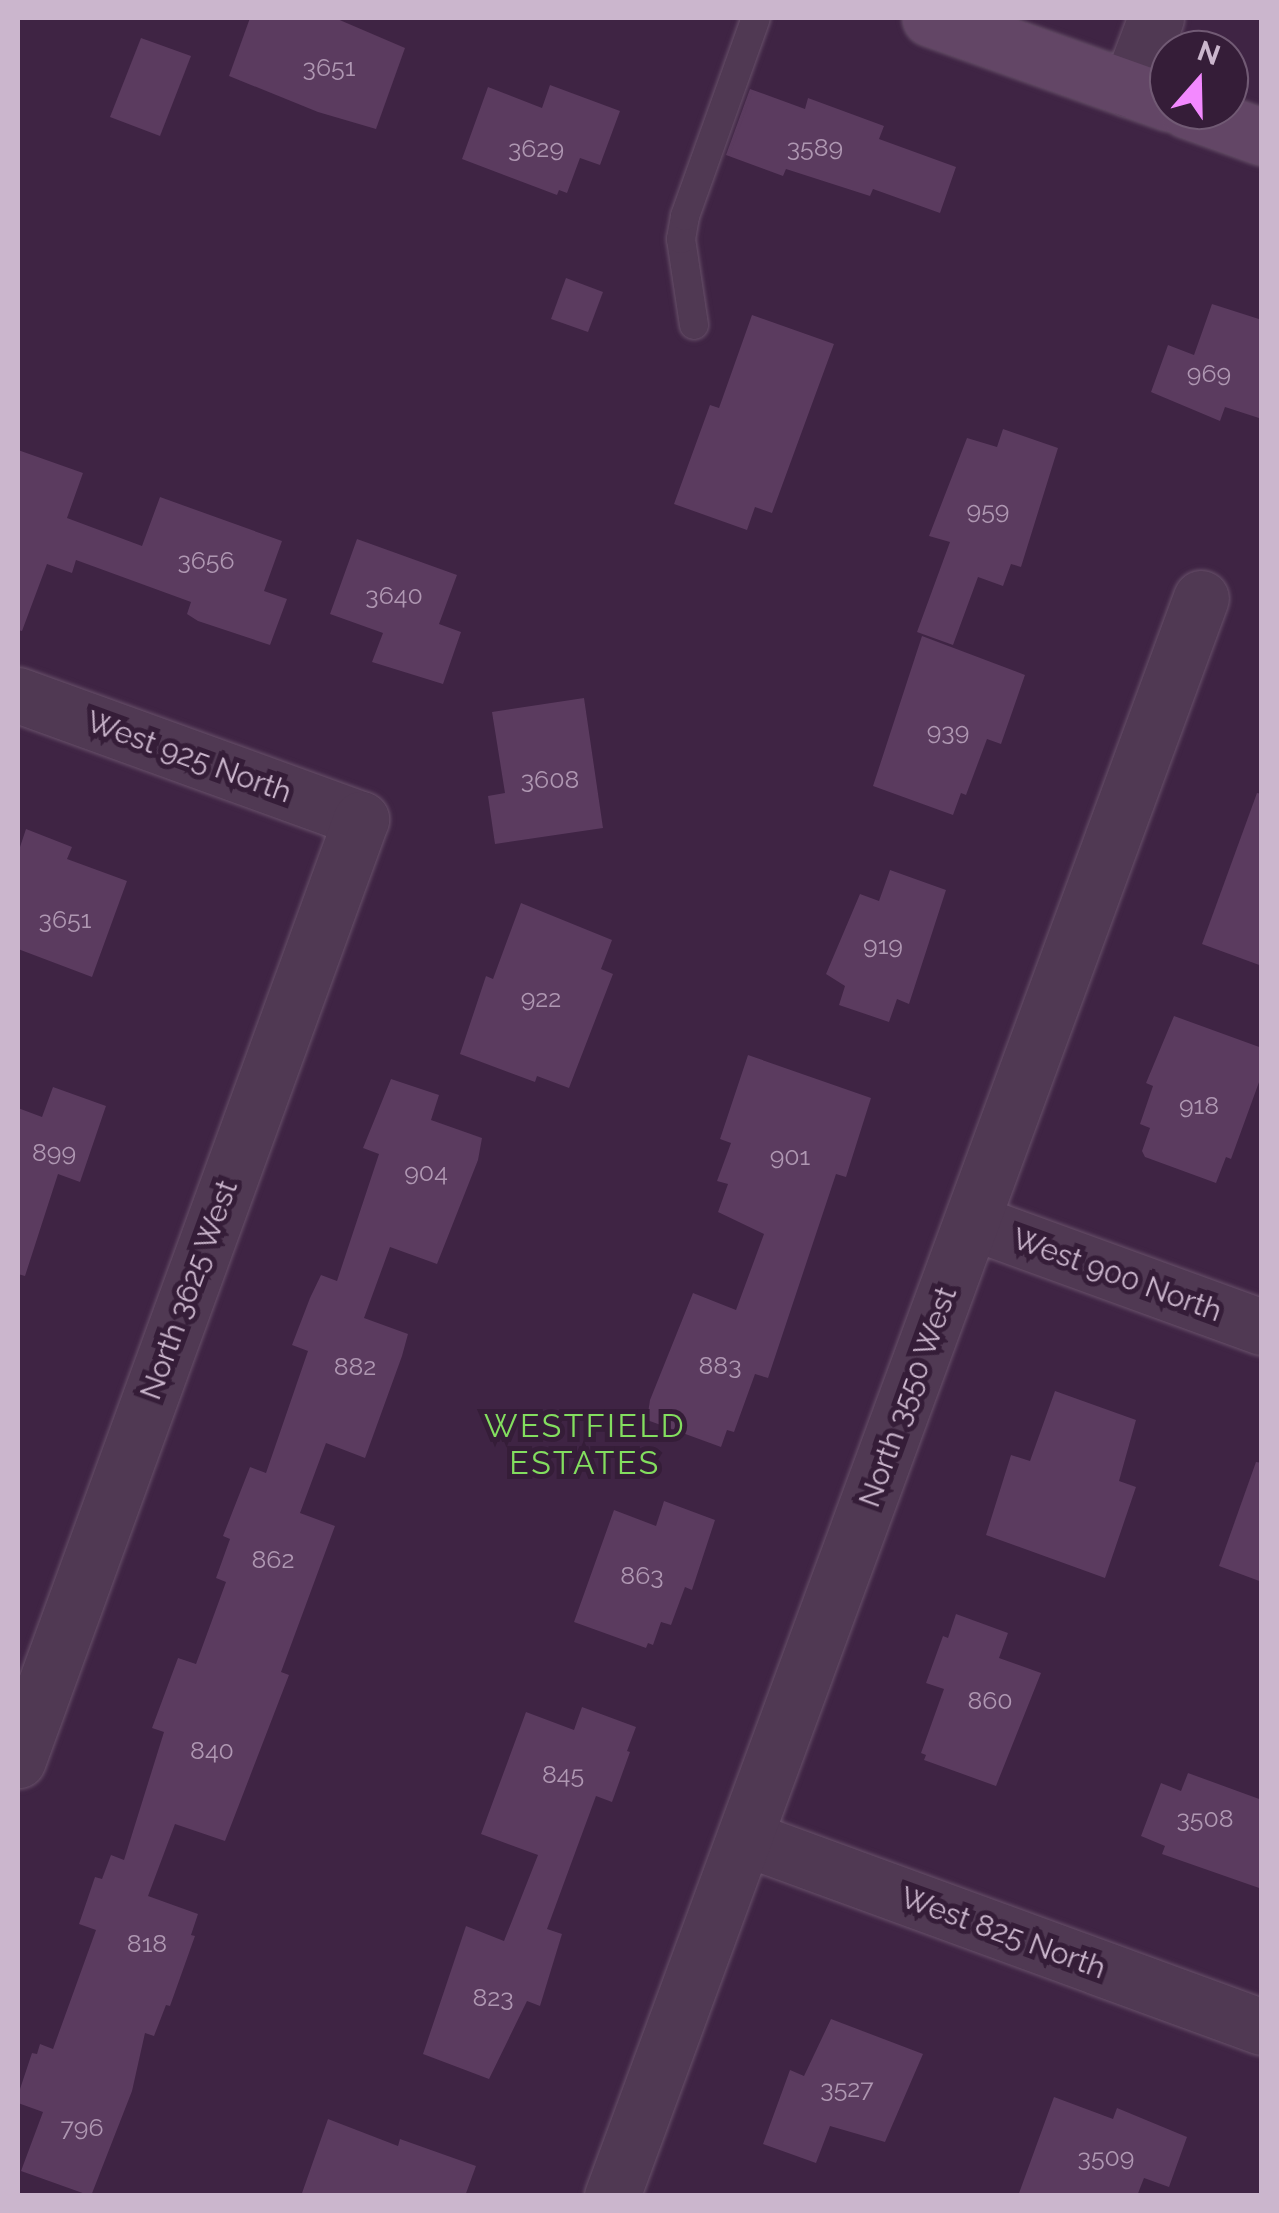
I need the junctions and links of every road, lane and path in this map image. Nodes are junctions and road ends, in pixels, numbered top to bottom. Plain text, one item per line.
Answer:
1 (756, 18) edge
2 (930, 18) edge
3 (1149, 96) edge
4 (694, 325) dead end
5 (1201, 598) dead end
6 (18, 695) edge
7 (361, 819) joint
8 (973, 1222) junction
9 (1262, 1327) edge
10 (18, 1760) edge
11 (745, 1838) junction
12 (1262, 2026) edge
13 (612, 2196) edge

1 - 4 lane
2 - 3 main road
5 - 8 street, North 3550 West
6 - 7 street, West 925 North
7 - 10 street, North 3625 West
8 - 9 street, West 900 North
8 - 11 street, North 3550 West
11 - 12 street, West 825 North
11 - 13 street, North 3550 West

